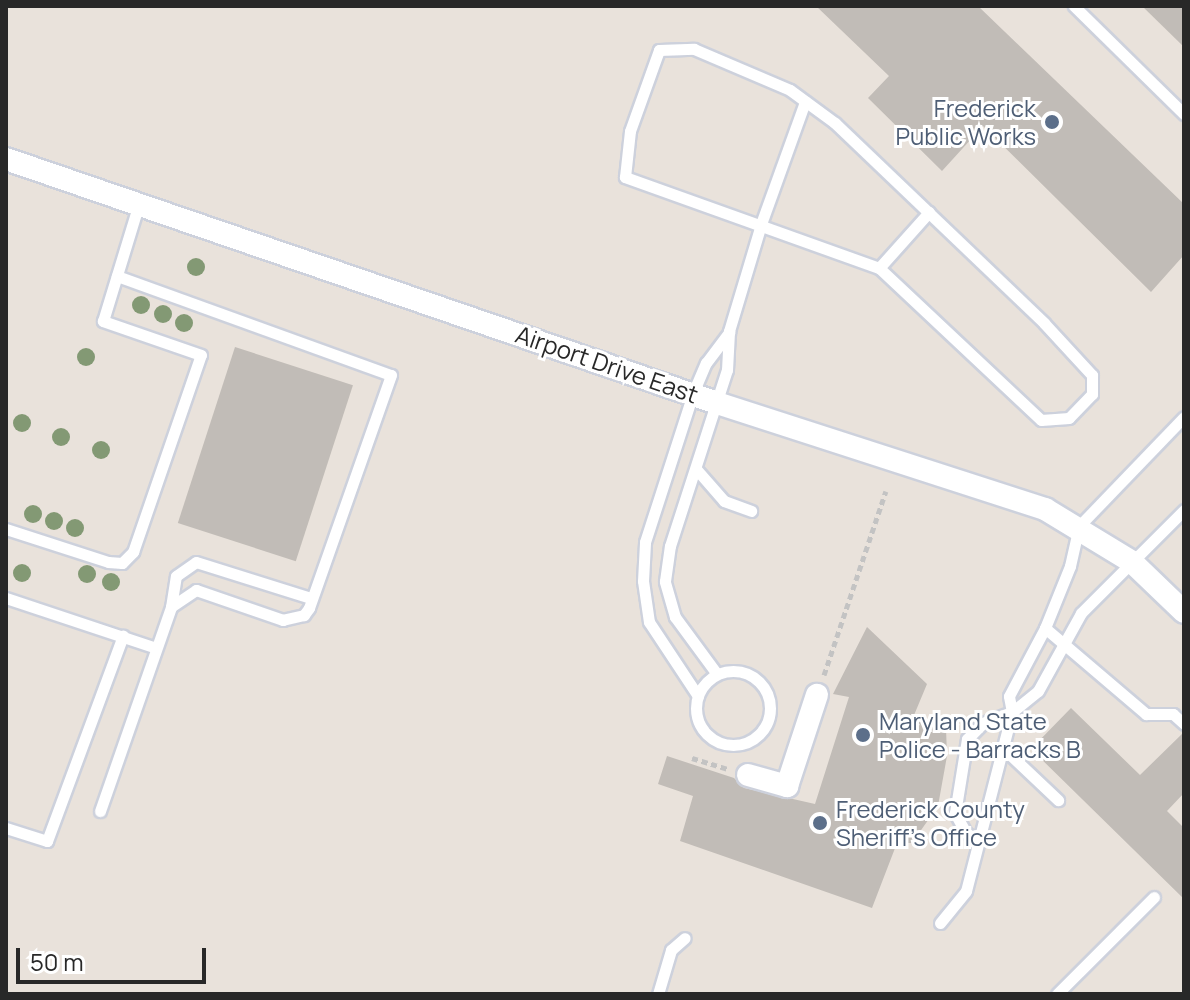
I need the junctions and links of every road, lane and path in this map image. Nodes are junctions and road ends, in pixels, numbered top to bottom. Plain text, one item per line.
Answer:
1 (1074, 6) edge
2 (805, 102) junction
3 (1184, 114) edge
4 (6, 159) edge
5 (139, 203) junction
6 (929, 212) junction
7 (761, 224) junction
8 (879, 268) junction
9 (117, 276) junction
10 (729, 331) junction
11 (693, 393) junction
12 (717, 403) junction
13 (1184, 417) edge
14 (697, 470) junction
15 (886, 491) dead end
16 (1184, 510) edge
17 (751, 511) dead end
18 (1079, 526) junction
19 (6, 529) edge
20 (1132, 562) junction
21 (6, 598) edge
22 (311, 598) junction
23 (171, 607) junction
24 (1184, 612) edge
25 (1045, 628) junction
26 (123, 636) junction
27 (1064, 644) junction
28 (156, 648) junction
29 (717, 674) junction
30 (817, 695) joint
31 (698, 696) junction
32 (1012, 712) junction
33 (1184, 724) edge
34 (1003, 748) junction
35 (692, 758) dead end
36 (748, 775) joint
37 (1058, 800) dead end
38 (100, 811) dead end
39 (6, 828) edge
40 (979, 841) junction
41 (1154, 897) dead end
42 (940, 923) dead end
43 (685, 938) dead end
44 (658, 994) edge
45 (1057, 994) edge

1 - 3 lane
2 - 6 lane
2 - 7 lane
2 - 7 lane
4 - 5 street, Airport Drive East
5 - 9 lane
5 - 11 street, Airport Drive East
6 - 8 lane
6 - 8 lane
7 - 8 lane
7 - 10 lane
9 - 19 lane
9 - 22 lane
10 - 11 lane
10 - 12 lane
11 - 12 street, Airport Drive East
11 - 31 lane
12 - 14 lane
12 - 18 street, Airport Drive East
13 - 18 lane
14 - 17 lane
14 - 29 lane
15 - 30 path
16 - 20 lane
18 - 20 street, Airport Drive East
18 - 25 lane
20 - 24 street, Airport Drive East
20 - 27 lane
21 - 26 lane
22 - 23 lane
22 - 23 lane
23 - 28 lane
25 - 27 lane
25 - 32 lane
26 - 28 lane
26 - 39 lane
27 - 32 lane
27 - 33 lane
28 - 38 lane
29 - 31 lane
29 - 31 lane
30 - 36 street
32 - 34 lane
32 - 40 lane
34 - 37 lane
34 - 40 lane
35 - 36 path
40 - 42 lane
41 - 45 lane
43 - 44 lane

